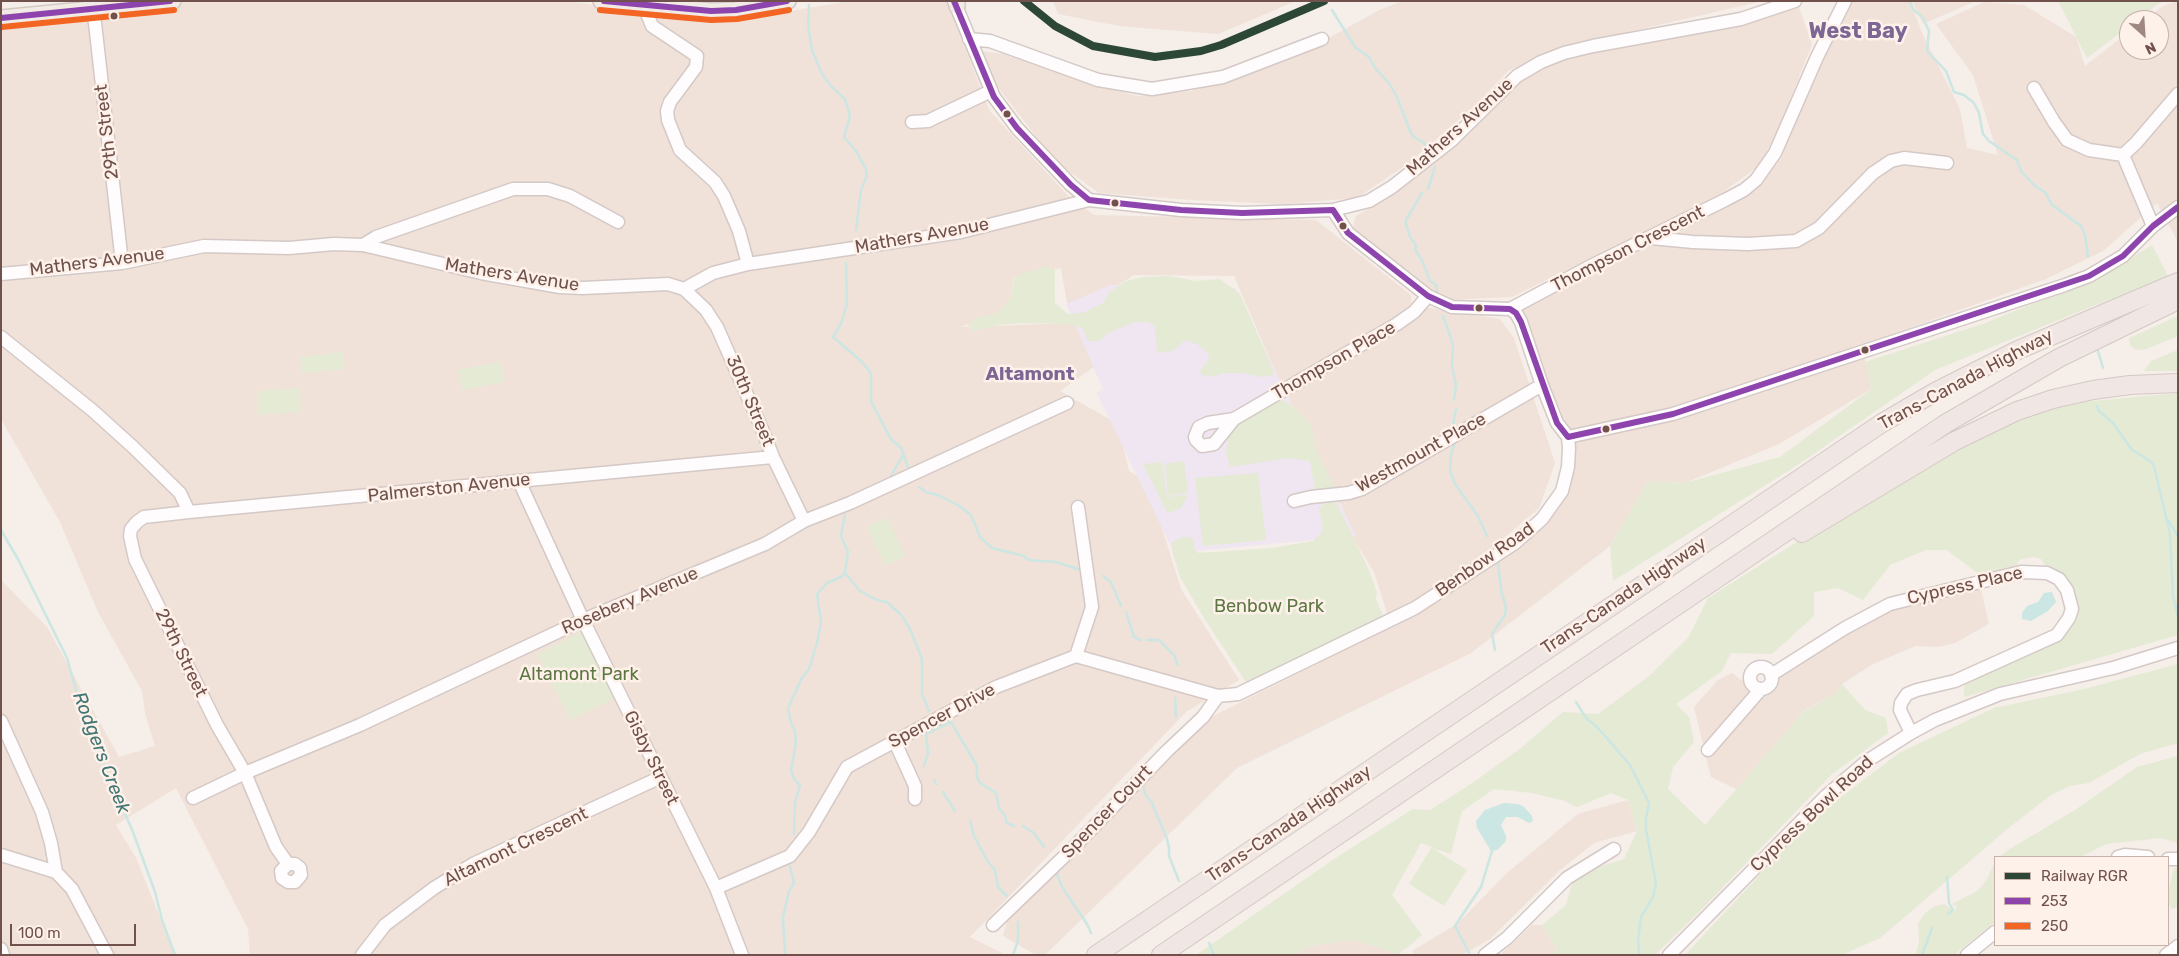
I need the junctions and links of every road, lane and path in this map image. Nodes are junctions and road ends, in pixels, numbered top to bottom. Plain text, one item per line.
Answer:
1 (173, 1) edge
2 (600, 1) edge
3 (788, 1) edge
4 (1794, 1) edge
5 (1845, 1) edge
6 (642, 3) edge
7 (956, 3) edge
8 (91, 6) edge
9 (1, 18) edge
10 (969, 39) junction
11 (1322, 39) dead end
12 (2034, 88) dead end
13 (991, 91) junction
14 (2178, 94) edge
15 (912, 122) dead end
16 (2123, 155) junction
17 (1947, 163) dead end
18 (1089, 200) junction
19 (2178, 207) edge
20 (1333, 210) junction
21 (618, 222) dead end
22 (2153, 226) junction
23 (1650, 237) junction
24 (363, 245) junction
25 (122, 263) junction
26 (748, 264) junction
27 (1, 274) edge
28 (2178, 282) edge
29 (684, 289) junction
30 (1428, 296) junction
31 (2178, 300) edge
32 (1510, 309) junction
33 (1, 337) edge
34 (2178, 383) edge
35 (1542, 385) junction
36 (1067, 403) dead end
37 (1234, 419) dead end
38 (1568, 437) junction
39 (773, 458) junction
40 (519, 481) junction
41 (1294, 501) dead end
42 (1078, 507) dead end
43 (189, 512) junction
44 (804, 521) junction
45 (130, 529) joint
46 (1688, 597) junction
47 (583, 620) junction
48 (2178, 648) edge
49 (1076, 656) junction
50 (1771, 674) junction
51 (1761, 689) junction
52 (1218, 696) junction
53 (1, 721) edge
54 (1911, 732) junction
55 (894, 740) junction
56 (1708, 750) dead end
57 (245, 773) junction
58 (661, 777) junction
59 (193, 798) dead end
60 (915, 799) dead end
61 (1614, 849) dead end
62 (1, 855) edge
63 (2122, 856) edge
64 (2136, 856) edge
65 (288, 864) dead end
66 (1292, 867) junction
67 (56, 872) junction
68 (716, 888) junction
69 (1140, 925) junction
70 (993, 926) dead end
71 (1994, 933) edge
72 (2178, 946) edge
73 (1, 948) edge
74 (3, 955) edge
75 (107, 955) edge
76 (362, 955) edge
77 (742, 955) edge
78 (1087, 955) edge
79 (1096, 955) edge
80 (1160, 955) edge
81 (1177, 955) edge
82 (1485, 955) edge
83 (1669, 955) edge
84 (1967, 955) edge
85 (2166, 955) edge

1 - 8 main road
2 - 6 main road
3 - 6 main road
4 - 20 street, Mathers Avenue
5 - 23 street, Thompson Crescent
6 - 26 street
7 - 10 street
8 - 9 main road
8 - 25 street, 29th Street
10 - 11 street
10 - 13 street
12 - 16 street
13 - 15 street
13 - 18 street
14 - 16 street
16 - 22 street
17 - 23 street
18 - 20 street, Mathers Avenue
18 - 26 street, Mathers Avenue
19 - 22 street
20 - 30 street
21 - 24 street
22 - 38 street
23 - 32 street, Thompson Crescent
24 - 25 street, Mathers Avenue
24 - 29 street, Mathers Avenue
25 - 27 street, Mathers Avenue
26 - 29 street, Mathers Avenue
28 - 69 highway, Trans-Canada Highway
29 - 39 street, 30th Street
30 - 32 street
30 - 37 street, Thompson Place
31 - 46 highway, Trans-Canada Highway
32 - 35 street
33 - 43 street
34 - 46 highway
35 - 38 street
35 - 41 street, Westmount Place
36 - 44 street, Rosebery Avenue
38 - 52 street, Benbow Road
39 - 40 street, Palmerston Avenue
39 - 44 street, 30th Street
40 - 43 street, Palmerston Avenue
40 - 47 street, Gisby Street
42 - 49 street
43 - 45 street, Palmerston Avenue
44 - 47 street, Rosebery Avenue
45 - 57 street, 29th Street
46 - 66 highway, Trans-Canada Highway
47 - 57 street, Rosebery Avenue
47 - 58 street, Gisby Street
48 - 54 street, Cypress Bowl Road
49 - 52 street
49 - 55 street, Spencer Drive
50 - 51 street, Cypress Place
50 - 51 street, Cypress Place
50 - 54 street, Cypress Place
51 - 56 street, Cypress Place
52 - 70 street, Spencer Court
53 - 67 street
54 - 83 street, Cypress Bowl Road
55 - 60 street
55 - 68 street, Spencer Drive
57 - 59 street, Rosebery Avenue
57 - 65 street, 29th Street
58 - 68 street, Gisby Street
58 - 76 street, Altamont Crescent
61 - 82 street
62 - 67 street
63 - 64 street
66 - 80 highway, Trans-Canada Highway
66 - 81 highway
67 - 75 street
68 - 77 street, Gisby Street
69 - 78 highway
69 - 79 highway, Trans-Canada Highway
71 - 84 street
72 - 85 street
73 - 74 street

